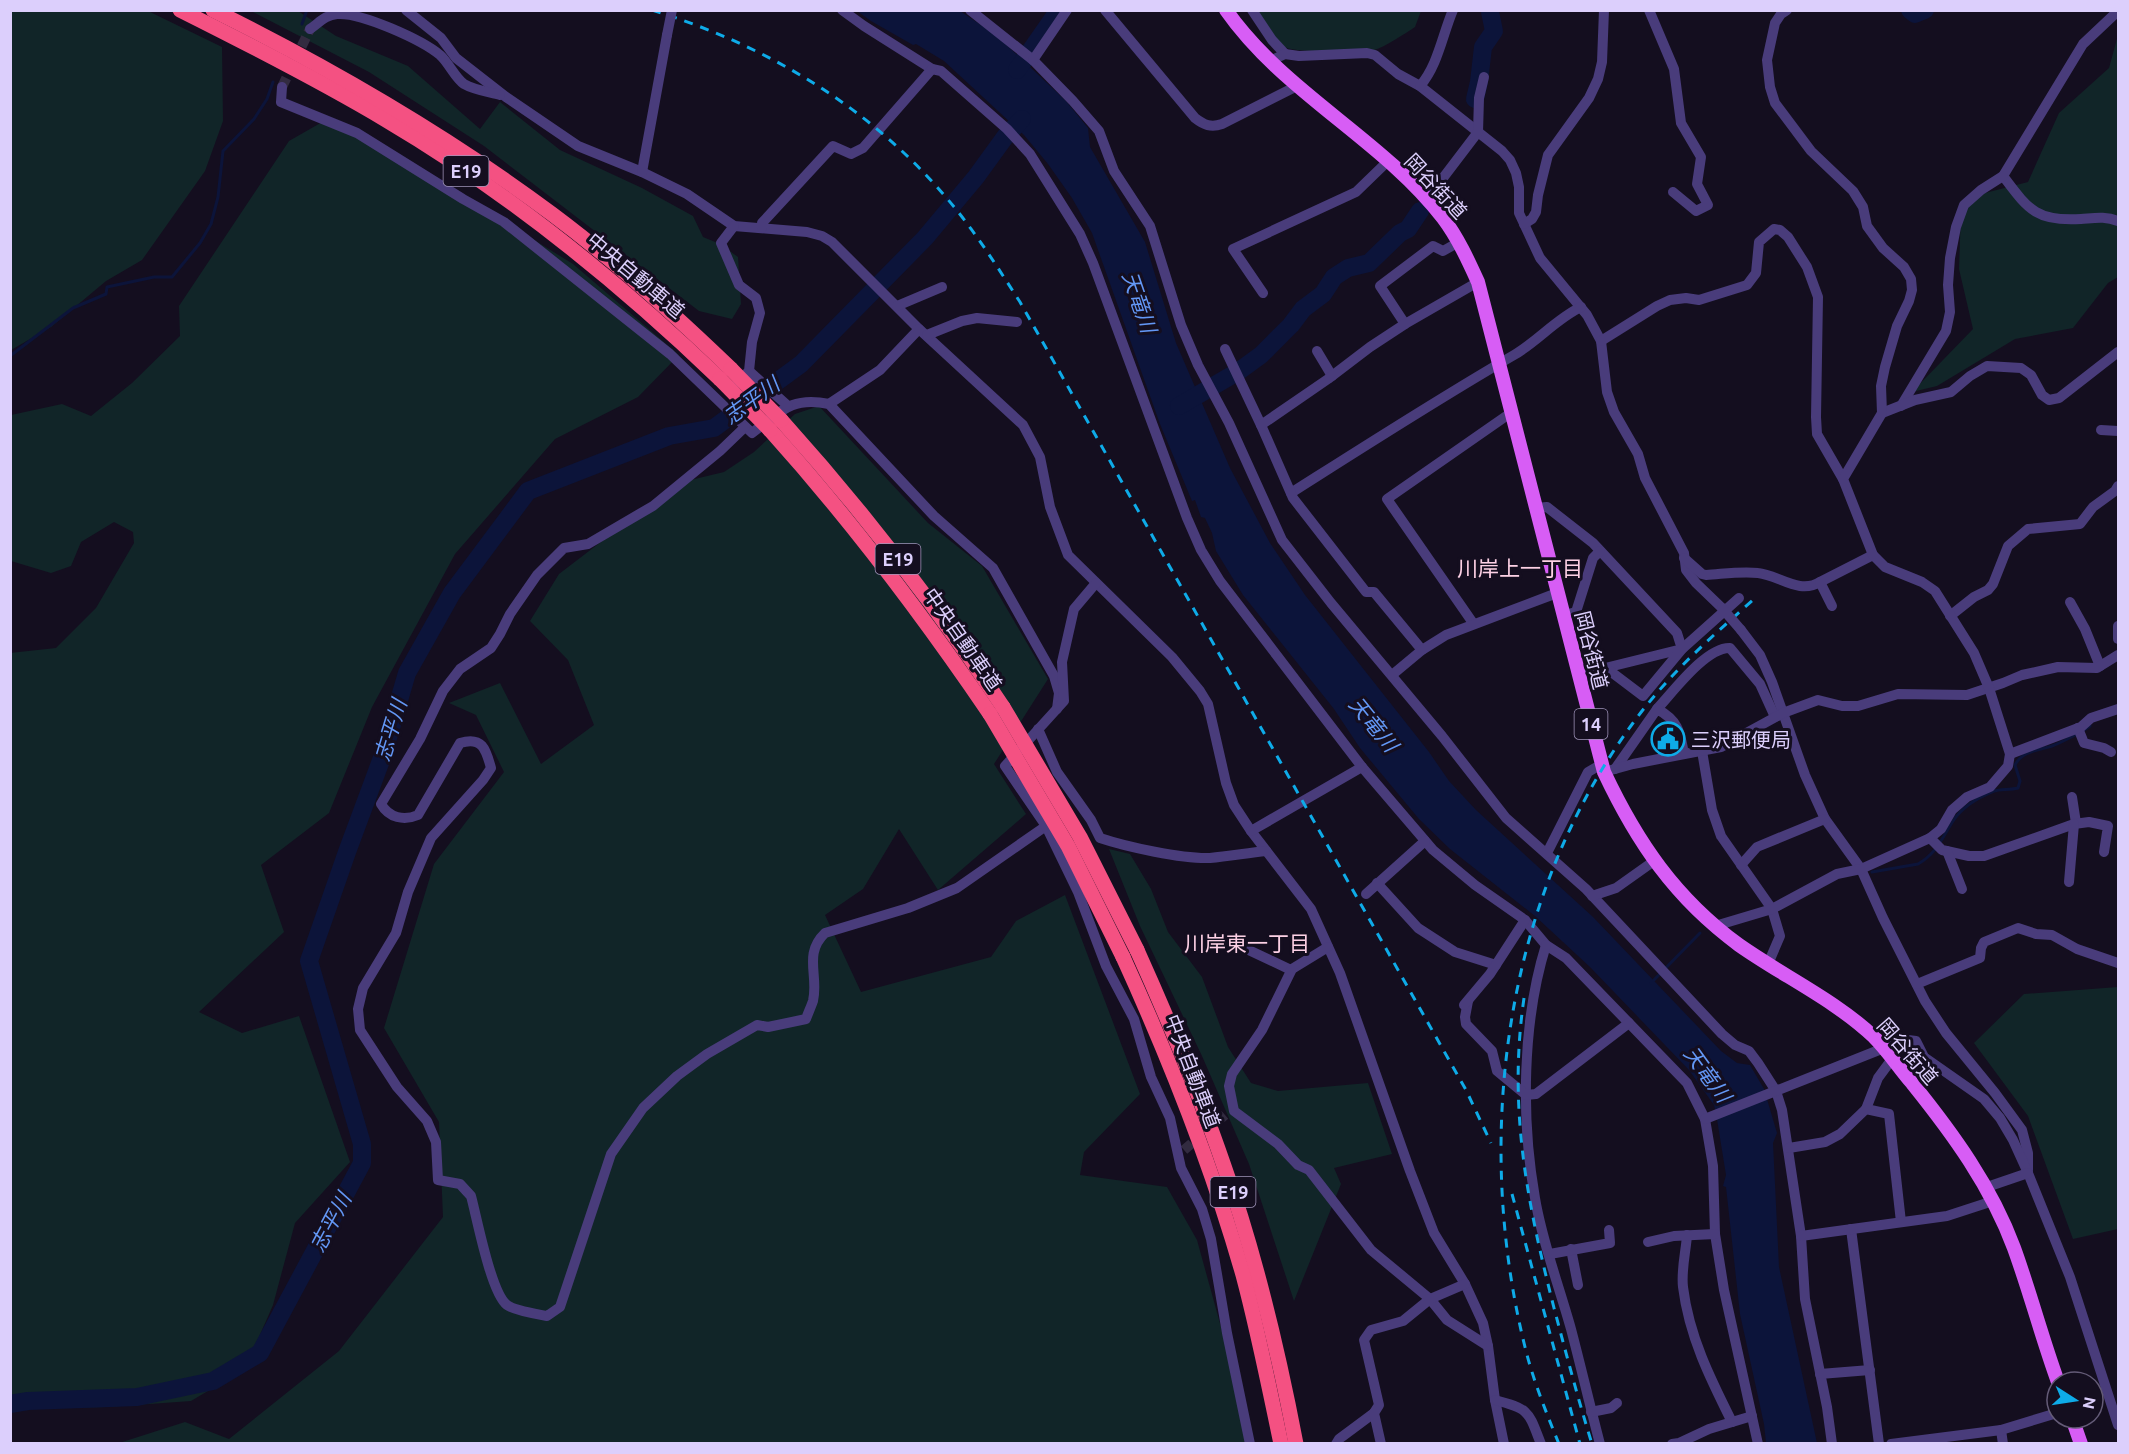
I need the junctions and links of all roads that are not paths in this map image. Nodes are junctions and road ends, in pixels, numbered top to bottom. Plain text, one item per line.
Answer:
1 (180, 10) edge
2 (213, 10) edge
3 (406, 10) edge
4 (672, 10) edge
5 (842, 10) edge
6 (970, 10) edge
7 (1067, 10) edge
8 (1105, 10) edge
9 (1226, 10) edge
10 (1252, 10) edge
11 (1453, 10) edge
12 (1604, 10) edge
13 (1649, 10) edge
14 (1787, 10) edge
15 (2118, 11) edge
16 (2118, 21) edge
17 (310, 29) tunnel mouth
18 (2083, 44) junction
19 (1285, 54) junction
20 (1033, 60) junction
21 (1270, 61) junction
22 (932, 69) junction
23 (1484, 77) dead end
24 (1297, 86) junction
25 (1420, 86) junction
26 (282, 87) dead end
27 (506, 97) junction
28 (1478, 132) junction
29 (1387, 162) junction
30 (642, 172) junction
31 (2003, 176) junction
32 (1673, 192) dead end
33 (1427, 199) junction
34 (2118, 221) edge
35 (1524, 224) junction
36 (734, 226) junction
37 (762, 228) junction
38 (1459, 242) junction
39 (1478, 282) junction
40 (942, 287) dead end
41 (1263, 293) dead end
42 (897, 306) junction
43 (1581, 308) junction
44 (1017, 322) dead end
45 (1405, 324) junction
46 (923, 332) junction
47 (1601, 341) junction
48 (1225, 350) dead end
49 (1317, 351) dead end
50 (2118, 352) edge
51 (1499, 362) junction
52 (749, 371) junction
53 (725, 374) junction
54 (1332, 376) junction
55 (719, 400) junction
56 (829, 404) junction
57 (1901, 406) junction
58 (1512, 412) junction
59 (1882, 413) junction
60 (779, 419) junction
61 (1261, 425) junction
62 (744, 427) junction
63 (2101, 430) dead end
64 (2118, 431) edge
65 (1843, 479) junction
66 (2118, 486) edge
67 (1291, 493) junction
68 (1535, 508) junction
69 (1600, 551) junction
70 (1873, 555) junction
71 (1684, 558) junction
72 (1821, 582) junction
73 (1096, 583) junction
74 (1557, 593) junction
75 (1739, 598) dead end
76 (2070, 602) dead end
77 (1832, 606) dead end
78 (1564, 615) junction
79 (1950, 616) junction
80 (1473, 623) junction
81 (2118, 626) edge
82 (2118, 639) edge
83 (1682, 649) junction
84 (1422, 650) junction
85 (2118, 655) edge
86 (2100, 666) junction
87 (1606, 668) junction
88 (1577, 670) junction
89 (1392, 675) junction
90 (1989, 688) junction
91 (1057, 709) junction
92 (1657, 709) junction
93 (2118, 709) edge
94 (997, 710) junction
95 (1779, 715) junction
96 (2078, 728) junction
97 (1038, 729) junction
98 (1702, 751) junction
99 (2111, 752) dead end
100 (1684, 754) junction
101 (2010, 754) junction
102 (1362, 767) junction
103 (1607, 768) junction
104 (2072, 797) dead end
105 (1825, 819) junction
106 (2075, 823) junction
107 (1046, 826) junction
108 (1251, 831) junction
109 (1930, 838) junction
110 (1425, 841) junction
111 (1266, 851) junction
112 (1947, 851) junction
113 (2104, 852) dead end
114 (1547, 853) junction
115 (1654, 861) junction
116 (1741, 865) junction
117 (1861, 869) junction
118 (2069, 882) dead end
119 (1377, 883) junction
120 (1962, 889) dead end
121 (1366, 894) dead end
122 (1592, 896) junction
123 (1772, 909) junction
124 (1525, 920) junction
125 (1715, 926) junction
126 (1224, 940) dead end
127 (1546, 945) junction
128 (1328, 946) junction
129 (2118, 963) edge
130 (1768, 964) junction
131 (1496, 965) junction
132 (1292, 970) junction
133 (1917, 984) junction
134 (1629, 1023) junction
135 (1888, 1053) junction
136 (1182, 1055) junction
137 (1772, 1092) junction
138 (1526, 1095) junction
139 (1866, 1109) junction
140 (1709, 1117) junction
141 (1789, 1148) junction
142 (2028, 1173) junction
143 (1988, 1187) junction
144 (1215, 1189) junction
145 (1993, 1201) junction
146 (1900, 1222) junction
147 (1851, 1229) junction
148 (1609, 1230) dead end
149 (1715, 1234) junction
150 (1687, 1235) junction
151 (1801, 1236) junction
152 (1648, 1242) dead end
153 (1571, 1249) junction
154 (1550, 1254) junction
155 (1465, 1284) junction
156 (1578, 1285) dead end
157 (1430, 1299) junction
158 (1488, 1346) junction
159 (1870, 1370) junction
160 (2054, 1370) edge
161 (1820, 1374) junction
162 (1495, 1400) junction
163 (1617, 1403) dead end
164 (1591, 1412) junction
165 (1374, 1413) junction
166 (1752, 1416) junction
167 (2045, 1417) edge
168 (1732, 1422) junction
169 (2118, 1425) edge
170 (2001, 1430) junction
171 (1250, 1443) edge
172 (1271, 1443) edge
173 (1281, 1443) edge
174 (1296, 1443) edge
175 (1303, 1443) edge
176 (1336, 1443) edge
177 (1381, 1443) edge
178 (1504, 1443) edge
179 (1541, 1443) edge
180 (1600, 1443) edge
181 (1672, 1443) edge
182 (1758, 1443) edge
183 (1832, 1443) edge
184 (1879, 1443) edge
185 (1891, 1443) edge
186 (2003, 1443) edge

1 - 53 highway, 中央自動車道 / E19
2 - 53 highway, 中央自動車道 / E19
3 - 27 street
4 - 30 street, bridge
5 - 22 street
6 - 20 street
7 - 20 street
8 - 24 street
9 - 21 main road, 岡谷街道 / 14
10 - 19 street
11 - 25 street
12 - 35 street
13 - 32 street
14 - 59 street
15 - 18 street
16 - 18 street
17 - 27 street
18 - 31 street
19 - 21 street
19 - 25 street
20 - 89 street
21 - 24 main road, 岡谷街道 / 14
22 - 37 street
22 - 102 street
23 - 28 street
24 - 29 main road, 岡谷街道 / 14
25 - 28 street
26 - 55 street
27 - 30 street
28 - 33 street
28 - 35 street
29 - 33 main road, 岡谷街道 / 14
29 - 41 street
30 - 36 street
31 - 34 street
31 - 57 street
33 - 38 main road, 岡谷街道 / 14
35 - 43 street
36 - 37 street
36 - 52 street
37 - 42 street
38 - 39 main road, 岡谷街道 / 14
38 - 45 street
39 - 45 street
39 - 51 main road, 岡谷街道 / 14
40 - 42 street
42 - 46 street
43 - 47 street
43 - 51 street
44 - 46 street
45 - 54 street
46 - 56 street
46 - 73 street
47 - 65 street
47 - 71 street
48 - 61 street
49 - 54 street
50 - 57 street
51 - 58 main road, 岡谷街道 / 14
51 - 67 street
52 - 55 street
52 - 60 street
53 - 60 highway, 中央自動車道 / E19, bridge
54 - 61 street
55 - 62 street
56 - 60 street
56 - 91 street
57 - 59 street
58 - 68 main road, 岡谷街道 / 14
58 - 80 street
59 - 65 street
60 - 62 street
60 - 94 highway, 中央自動車道 / E19
61 - 67 street
62 - 107 street
63 - 64 street
65 - 70 street
66 - 79 street
67 - 84 street
68 - 69 street
68 - 74 main road, 岡谷街道 / 14
69 - 78 street
69 - 83 street
70 - 72 street
70 - 79 street
71 - 72 street
71 - 95 street, bridge
72 - 77 street
73 - 91 street
73 - 108 street
74 - 78 main road, 岡谷街道 / 14
74 - 80 street
75 - 83 street
76 - 86 street
78 - 88 main road, 岡谷街道 / 14
79 - 90 street
80 - 84 street
81 - 82 street
83 - 87 street
83 - 87 street
84 - 89 street
85 - 86 street
86 - 90 street
87 - 88 street
88 - 103 main road, 岡谷街道 / 14
89 - 114 street
90 - 95 street
90 - 101 street
91 - 97 street
92 - 95 street
92 - 100 street
92 - 103 street
93 - 96 street
94 - 136 highway, 中央自動車道 / E19, bridge
94 - 144 highway, 中央自動車道 / E19, bridge
95 - 98 street
95 - 105 street
96 - 99 street
96 - 101 street
97 - 107 street
97 - 111 street
98 - 100 street
98 - 116 street
100 - 103 street
101 - 109 street
102 - 108 street
102 - 110 street
103 - 114 street
103 - 115 main road, 岡谷街道 / 14
104 - 106 street
105 - 116 street
105 - 117 street
106 - 112 street
106 - 113 street
106 - 118 street
107 - 171 street
108 - 111 street
109 - 112 street
109 - 117 street
110 - 119 street
110 - 124 street
111 - 128 street
112 - 120 street
114 - 122 street
115 - 122 street
115 - 125 main road, 岡谷街道 / 14
116 - 123 street
117 - 123 street
117 - 133 street
119 - 121 street
119 - 131 street
122 - 137 street
123 - 125 street
123 - 130 street
124 - 127 street
124 - 131 street
125 - 130 main road, 岡谷街道 / 14
126 - 132 street
127 - 134 street
127 - 138 street
128 - 132 street
128 - 155 street
129 - 133 street
130 - 135 main road, 岡谷街道 / 14
131 - 138 street
132 - 157 street
133 - 142 street
134 - 138 street
134 - 140 street
135 - 137 street
135 - 139 street
135 - 142 street
135 - 143 main road, 岡谷街道 / 14
136 - 174 highway, 中央自動車道 / E19
136 - 175 highway
137 - 140 street
137 - 141 street
138 - 154 street
139 - 141 street
139 - 146 street
140 - 149 street
141 - 151 street
142 - 143 street
142 - 169 street
143 - 145 main road, 岡谷街道 / 14
144 - 172 highway
144 - 173 highway, 中央自動車道 / E19
145 - 146 street
145 - 160 main road, 岡谷街道 / 14
146 - 147 street
147 - 151 street
147 - 159 street
148 - 153 street
149 - 150 street
149 - 166 street
150 - 152 street
150 - 168 street
151 - 161 street
153 - 154 street
153 - 156 street
154 - 164 street
155 - 157 street
155 - 158 street
157 - 158 street
157 - 165 street
158 - 162 street
159 - 161 street
159 - 184 street
161 - 183 street
162 - 178 street
162 - 179 street
163 - 164 street
164 - 180 street
165 - 176 street
165 - 177 street
166 - 168 street
166 - 182 street
167 - 170 street
168 - 181 street
170 - 185 street
170 - 186 street

